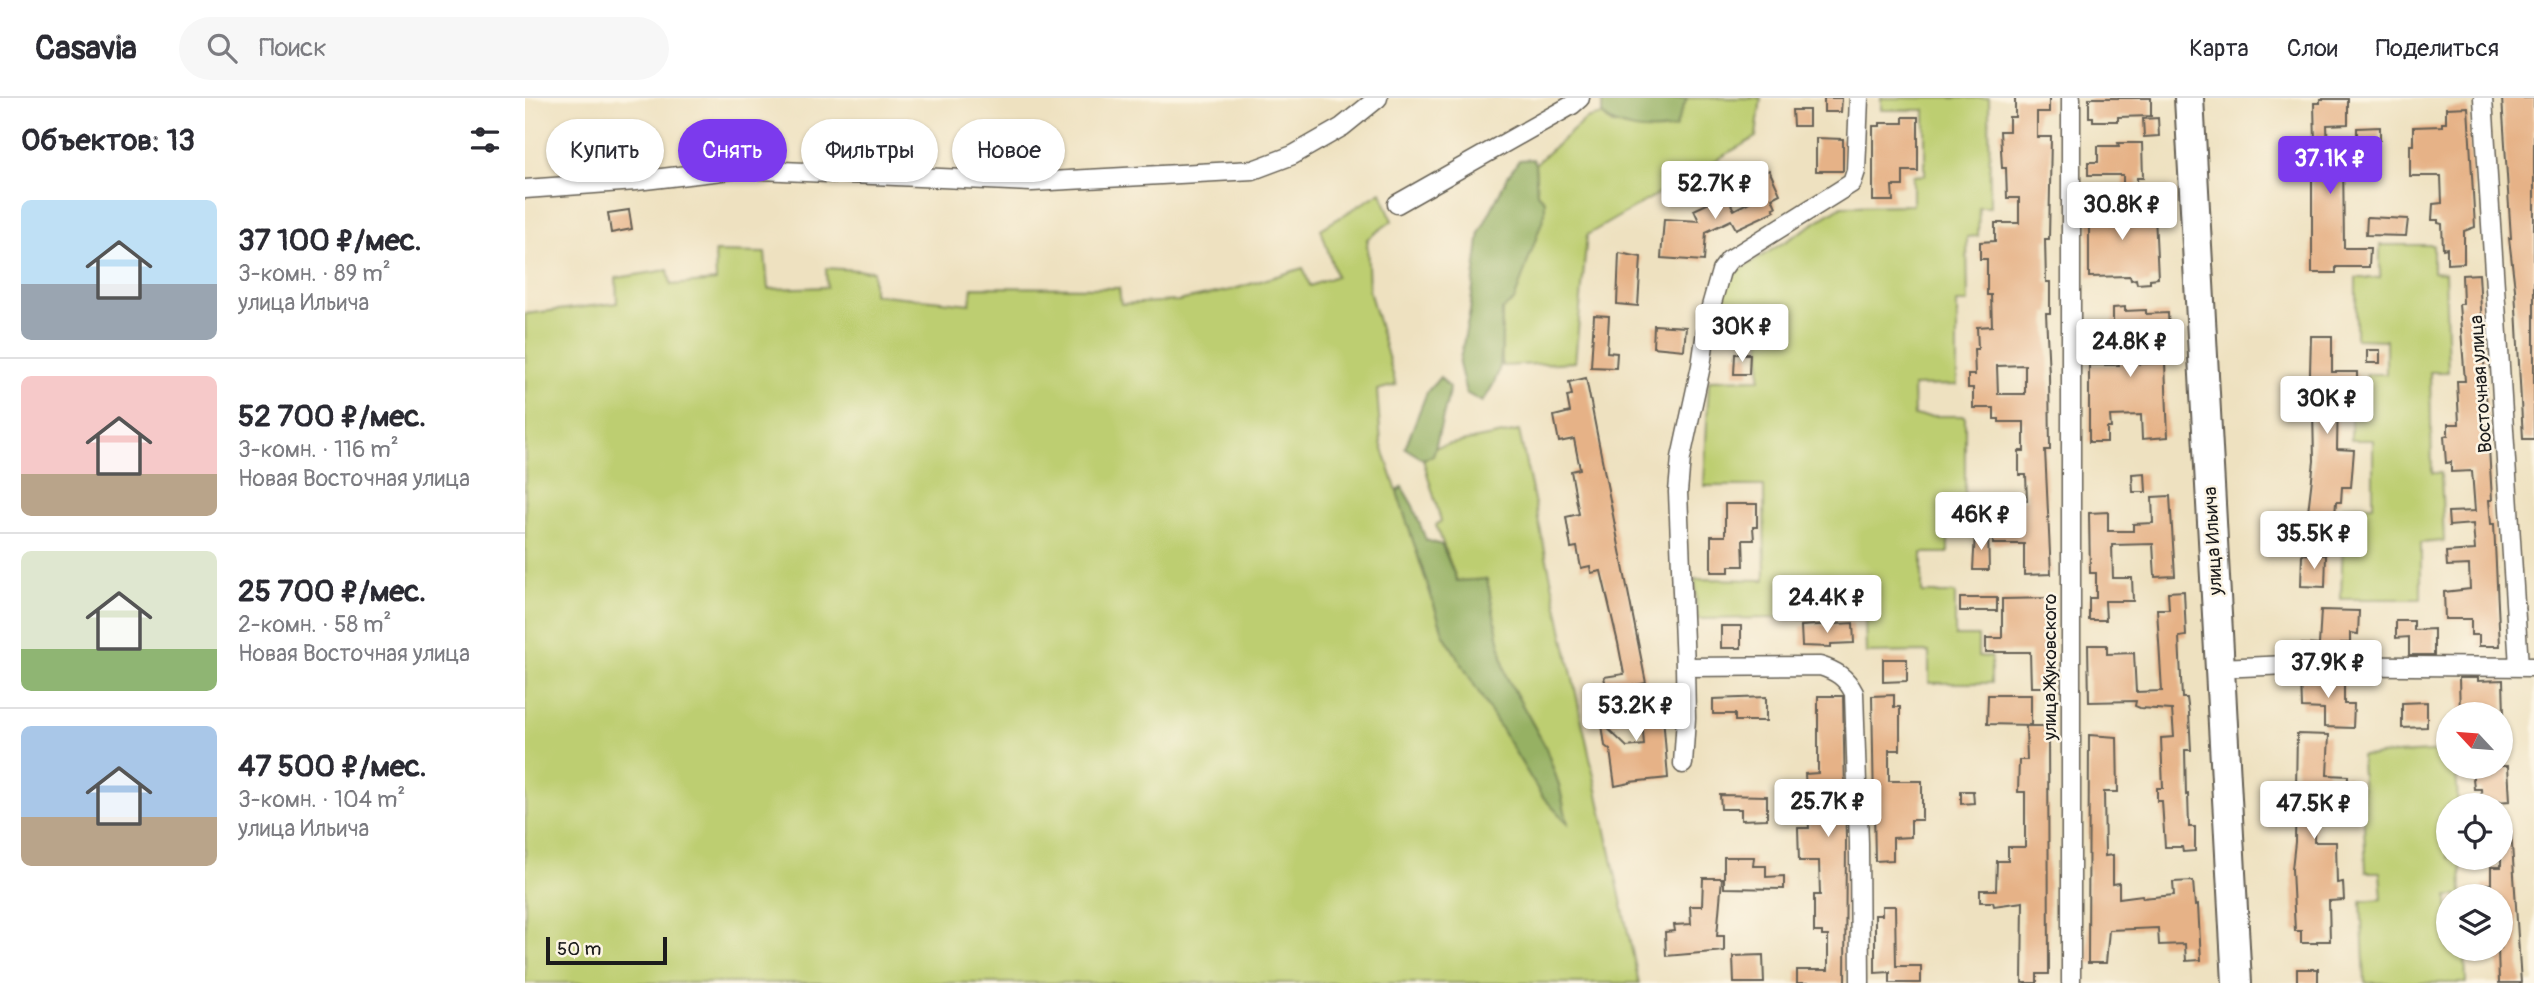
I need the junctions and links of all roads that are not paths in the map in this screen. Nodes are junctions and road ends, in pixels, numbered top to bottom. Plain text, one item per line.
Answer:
1 (1378, 98) edge
2 (1859, 98) edge
3 (2071, 98) edge
4 (2189, 98) edge
5 (2483, 98) edge
6 (1576, 101) edge
7 (525, 189) edge
8 (1397, 204) dead end
9 (1685, 667) junction
10 (2219, 668) junction
11 (2530, 668) edge
12 (1683, 764) dead end
13 (1860, 983) edge
14 (2071, 983) edge
15 (2237, 983) edge

1 - 7 street
2 - 9 street
3 - 14 street, улица Жуковского
4 - 10 main road, улица Ильича
5 - 11 street, Восточная улица
6 - 8 street
9 - 12 street
9 - 13 street
10 - 11 street
10 - 15 main road, улица Ильича

